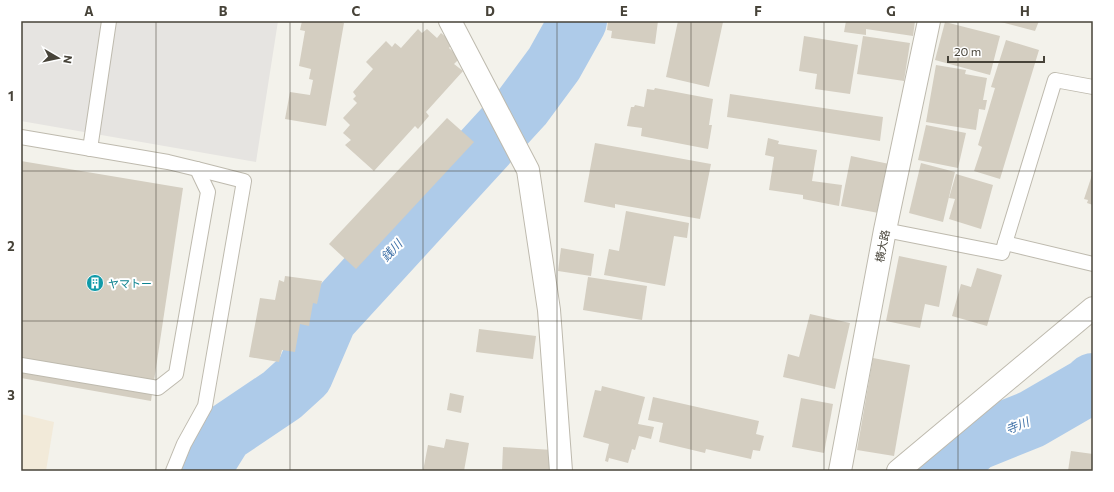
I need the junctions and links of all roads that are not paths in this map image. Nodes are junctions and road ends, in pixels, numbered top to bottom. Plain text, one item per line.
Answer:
1 (109, 21) edge
2 (450, 21) edge
3 (929, 21) edge
4 (1093, 87) edge
5 (21, 137) edge
6 (90, 149) junction
7 (197, 169) junction
8 (885, 230) junction
9 (1005, 243) junction
10 (1093, 264) edge
11 (1093, 308) edge
12 (21, 365) edge
13 (173, 471) edge
14 (561, 471) edge
15 (840, 471) edge
16 (898, 471) edge

1 - 6 lane
2 - 14 street
3 - 8 street, 横大路
4 - 9 lane
5 - 6 lane
6 - 7 lane
7 - 12 lane
7 - 13 lane
8 - 9 lane
8 - 15 street, 横大路
9 - 10 lane
11 - 16 street

